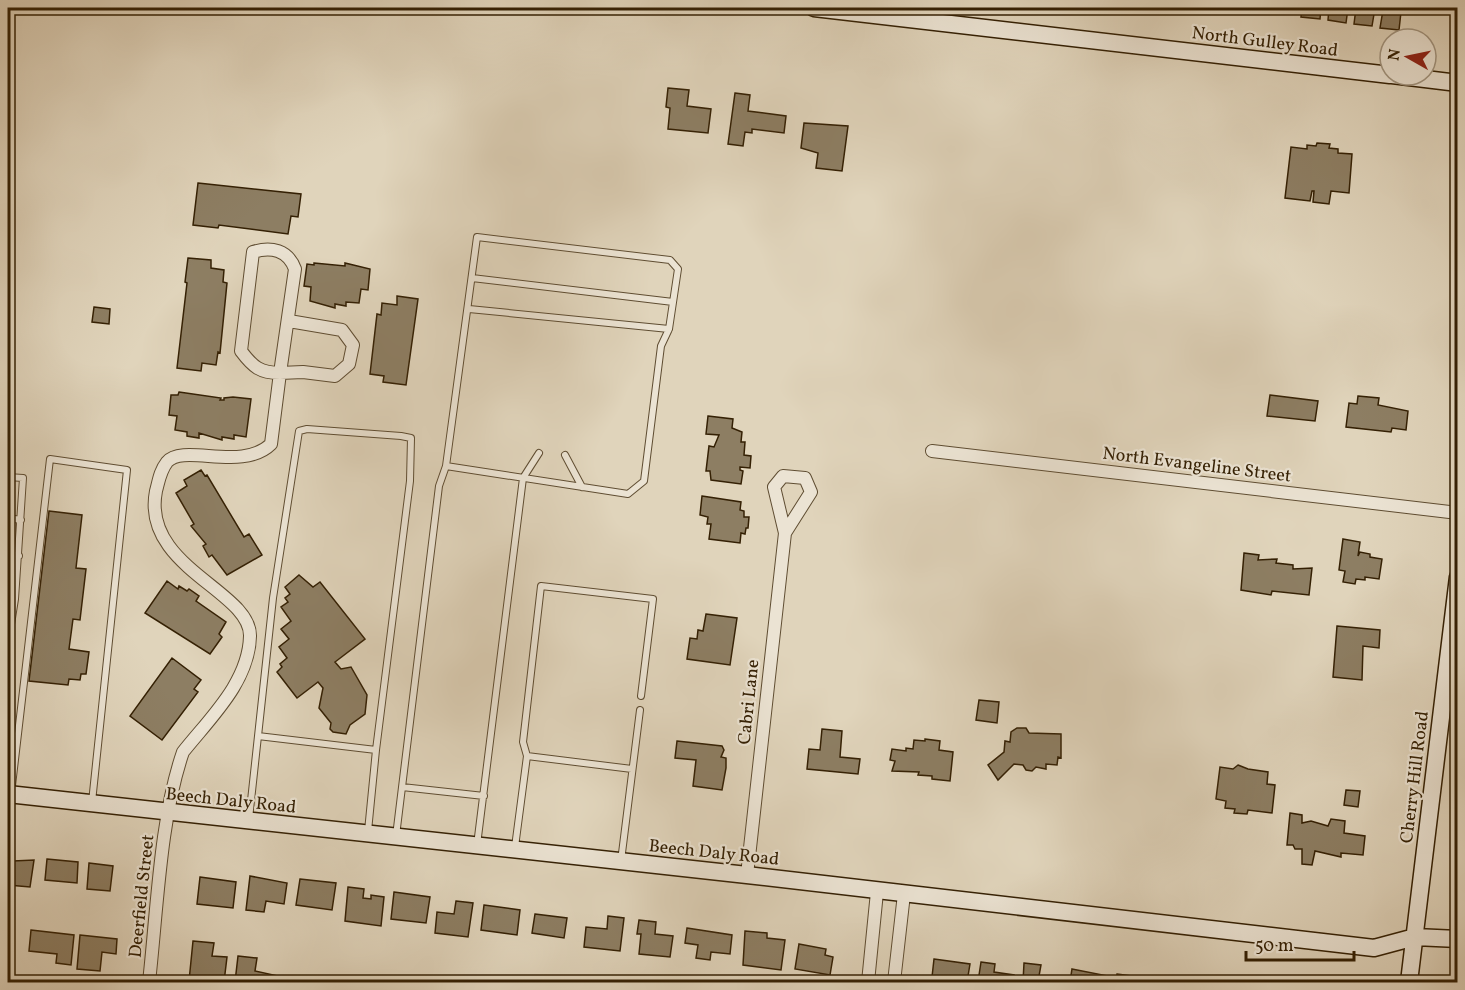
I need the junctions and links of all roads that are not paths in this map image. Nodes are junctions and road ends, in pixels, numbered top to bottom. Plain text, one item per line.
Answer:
1 (814, 8) edge
2 (936, 15) edge
3 (1378, 73) edge
4 (1438, 81) edge
5 (1458, 83) edge
6 (472, 278) junction
7 (673, 302) junction
8 (468, 309) junction
9 (289, 321) junction
10 (669, 329) junction
11 (280, 373) junction
12 (933, 452) dead end
13 (539, 453) dead end
14 (565, 455) dead end
15 (446, 466) junction
16 (8, 477) edge
17 (523, 478) junction
18 (582, 487) junction
19 (1458, 513) edge
20 (8, 519) edge
21 (21, 520) junction
22 (785, 533) dead end
23 (8, 555) edge
24 (19, 556) junction
25 (1458, 577) edge
26 (8, 643) edge
27 (641, 696) dead end
28 (640, 710) dead end
29 (258, 736) junction
30 (376, 750) junction
31 (527, 756) junction
32 (632, 769) junction
33 (402, 788) junction
34 (9, 795) edge
35 (484, 796) junction
36 (92, 804) junction
37 (169, 813) junction
38 (249, 821) junction
39 (368, 834) junction
40 (396, 837) junction
41 (477, 846) junction
42 (515, 850) junction
43 (621, 861) junction
44 (747, 875) junction
45 (877, 892) junction
46 (904, 894) junction
47 (1415, 936) junction
48 (1458, 939) edge
49 (150, 982) edge
50 (868, 982) edge
51 (894, 982) edge
52 (1409, 982) edge

1 - 2 main road, North Gulley Road
2 - 3 main road, North Gulley Road
4 - 5 main road, North Gulley Road
6 - 7 lane
6 - 7 lane
6 - 8 lane
7 - 10 lane
8 - 10 lane
8 - 15 lane
9 - 11 street
9 - 11 street
9 - 11 street
10 - 18 lane
11 - 37 street, Deerfield Street
12 - 19 street, North Evangeline Street
13 - 17 lane
14 - 18 lane
15 - 17 lane
15 - 33 lane
16 - 21 lane
17 - 18 lane
17 - 35 lane
20 - 21 lane
21 - 24 lane
22 - 44 street, Cabri Lane
23 - 24 lane
24 - 26 lane
25 - 47 main road, Cherry Hill Road
27 - 31 lane
28 - 32 lane
29 - 30 lane
29 - 30 lane
29 - 38 lane
30 - 39 lane
31 - 32 lane
31 - 42 lane
32 - 43 lane
33 - 35 lane
33 - 40 lane
34 - 36 main road, Beech Daly Road
34 - 36 lane
35 - 41 lane
36 - 37 main road, Beech Daly Road
37 - 38 main road, Beech Daly Road
37 - 49 street, Deerfield Street
38 - 39 main road, Beech Daly Road
39 - 40 main road, Beech Daly Road
40 - 41 main road, Beech Daly Road
41 - 42 main road, Beech Daly Road
42 - 43 main road, Beech Daly Road
43 - 44 main road, Beech Daly Road
44 - 45 main road, Beech Daly Road
45 - 46 main road, Beech Daly Road
45 - 50 street
46 - 47 main road, Beech Daly Road
46 - 51 street
47 - 48 main road
47 - 52 main road, Cherry Hill Road

